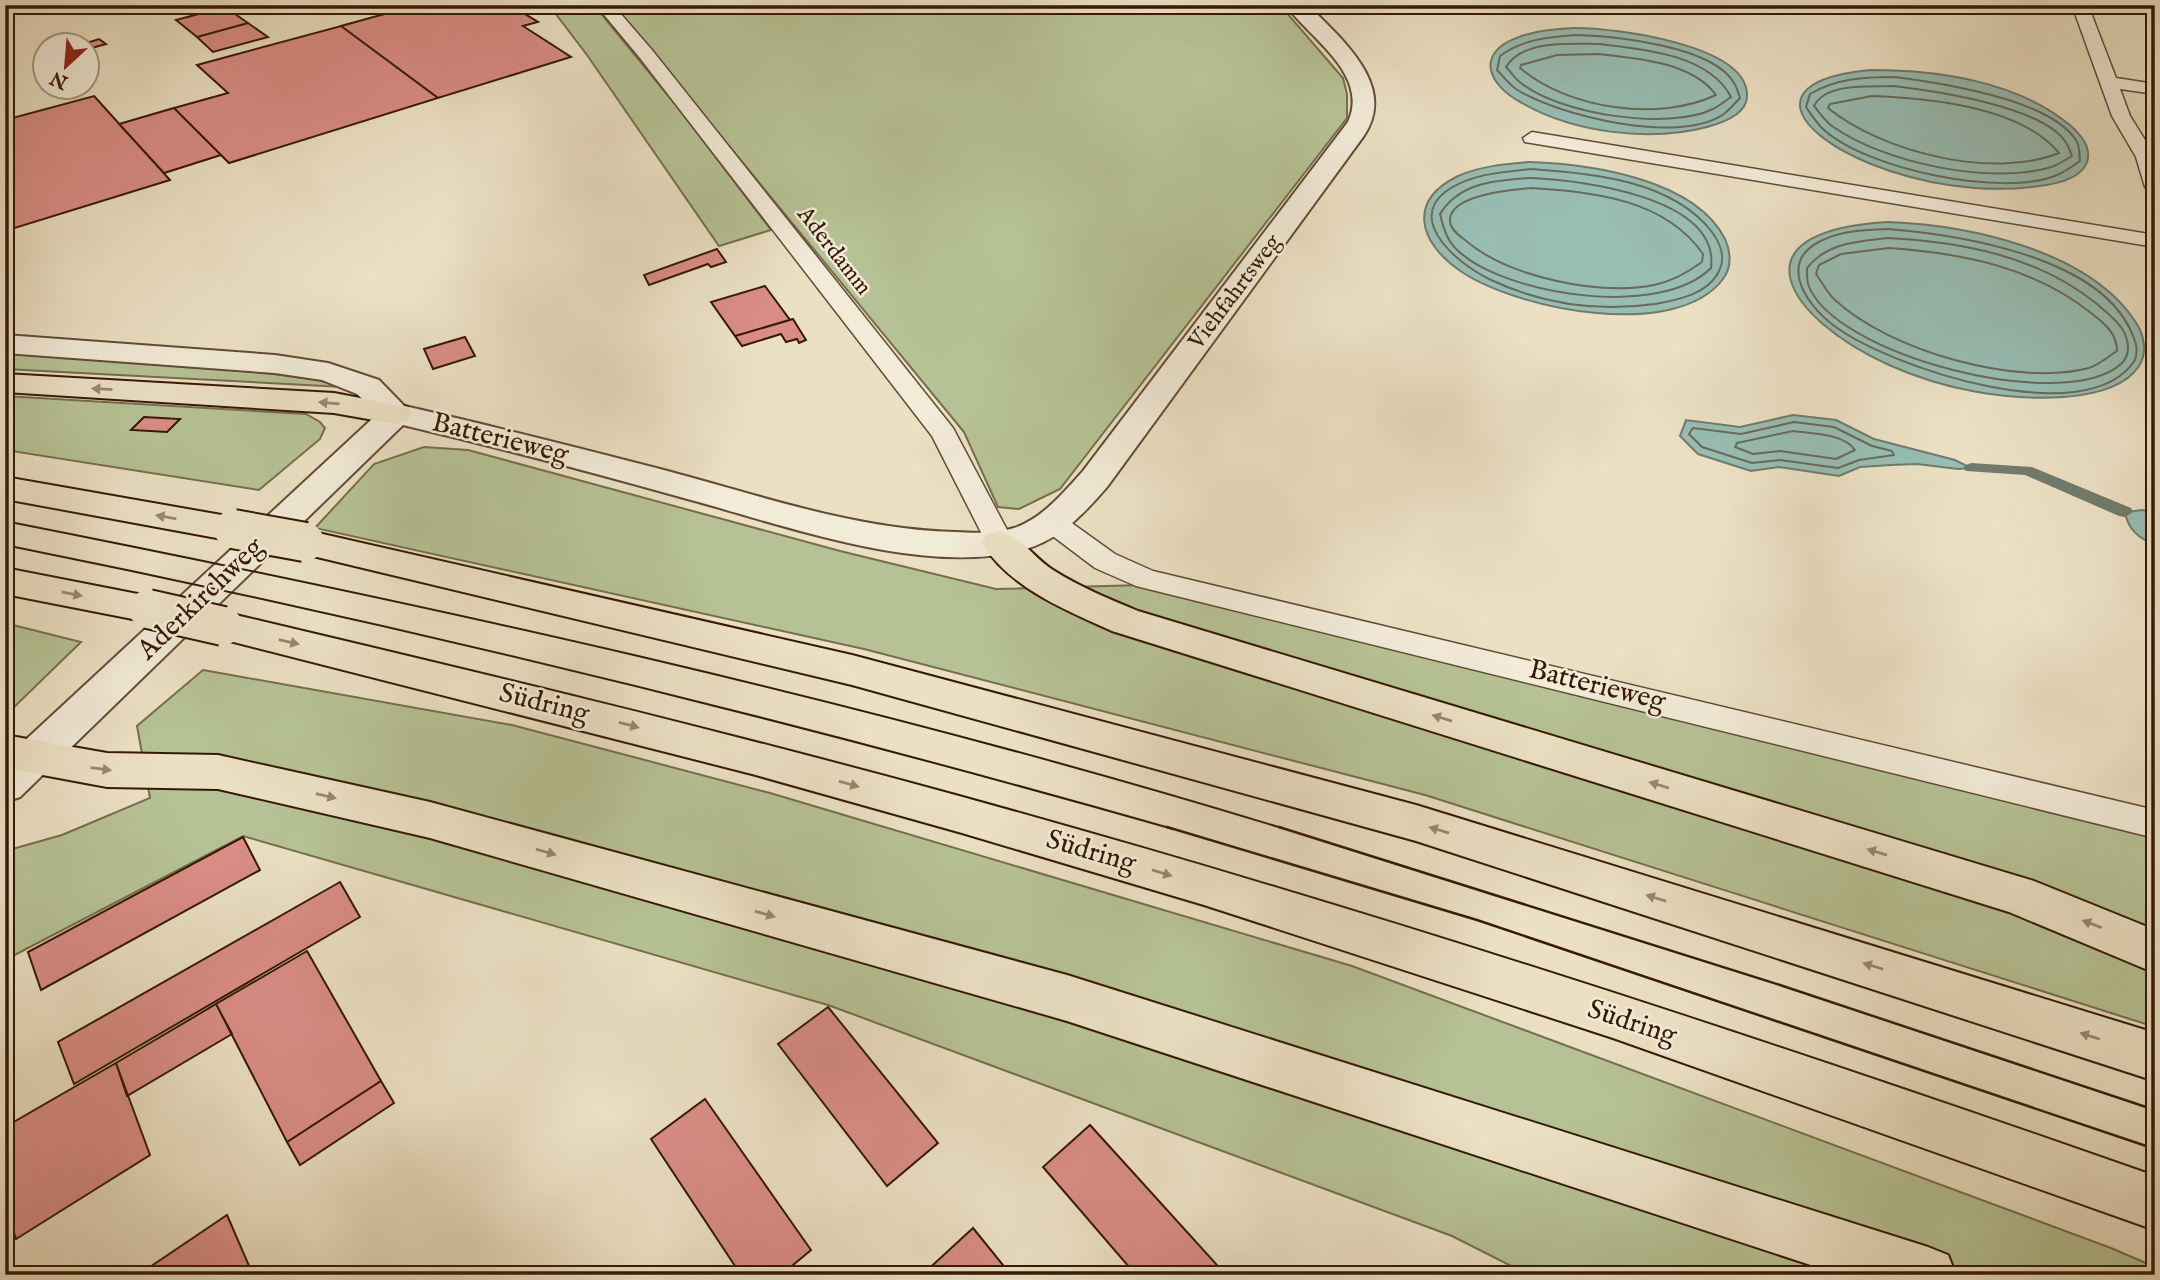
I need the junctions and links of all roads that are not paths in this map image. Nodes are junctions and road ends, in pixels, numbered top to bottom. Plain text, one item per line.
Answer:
1 (604, 5) edge
2 (1296, 5) edge
3 (2080, 5) edge
4 (2108, 82) junction
5 (2155, 89) edge
6 (1532, 138) dead end
7 (2155, 187) edge
8 (2155, 241) edge
9 (5, 344) edge
10 (5, 383) edge
11 (396, 414) junction
12 (5, 488) edge
13 (1052, 522) junction
14 (1000, 543) junction
15 (5, 581) edge
16 (15, 765) edge
17 (2155, 824) edge
18 (2155, 952) edge
19 (2155, 1057) edge
20 (2155, 1203) edge
21 (1928, 1275) edge

1 - 14 lane, Aderdamm
2 - 13 street, Viehfahrtsweg
3 - 4 lane
4 - 5 lane
4 - 7 lane
6 - 8 lane
9 - 11 street, Batterieweg
11 -> 10 main road
11 - 14 street, Batterieweg
11 - 16 street, Aderkirchweg
19 -> 12 main road, bridge
13 - 14 street, Viehfahrtsweg
13 - 17 lane, Batterieweg
18 -> 14 main road
15 -> 20 main road, Südring, bridge
16 -> 21 main road

